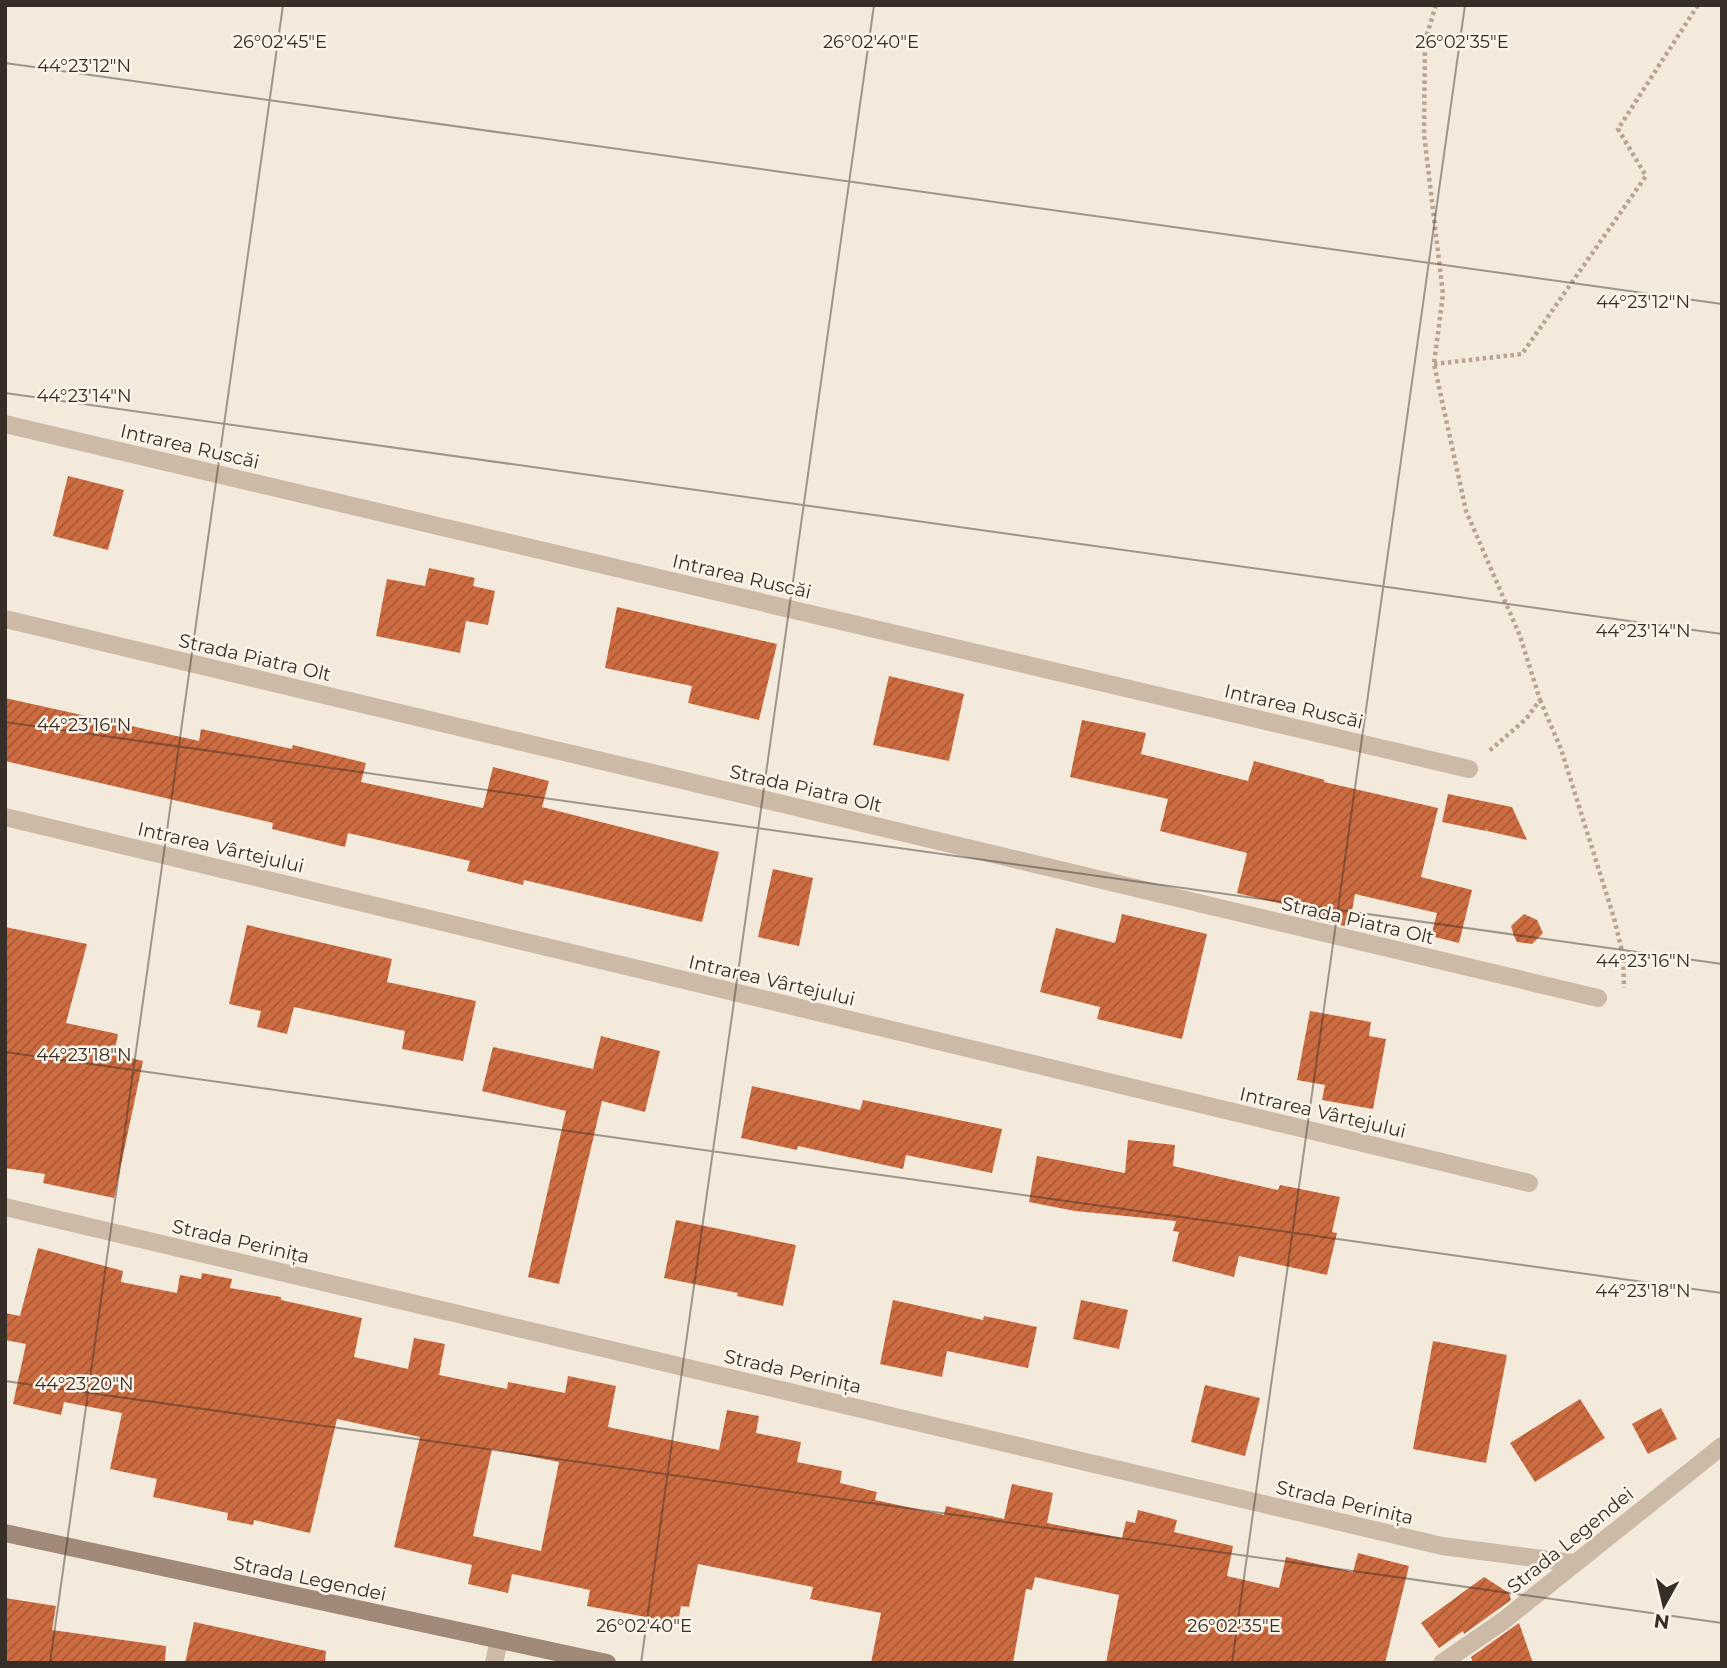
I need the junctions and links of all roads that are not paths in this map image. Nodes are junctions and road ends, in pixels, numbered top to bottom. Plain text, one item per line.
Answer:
1 (5, 424) edge
2 (5, 619) edge
3 (1469, 769) road end
4 (5, 817) edge
5 (1598, 999) road end
6 (1529, 1183) dead end
7 (5, 1207) edge
8 (1722, 1446) edge
9 (5, 1533) edge
10 (1574, 1563) junction
11 (499, 1640) junction
12 (494, 1663) edge
13 (607, 1663) edge
14 (1442, 1663) edge

1 - 3 street, Intrarea Ruscăi
2 - 5 street, Strada Piatra Olt
4 - 6 street, Intrarea Vârtejului
7 - 10 street, Strada Perinița
8 - 10 street, Strada Legendei
9 - 11 street, Strada Legendei
10 - 14 street, Strada Legendei
11 - 12 street
11 - 13 street, Strada Legendei

